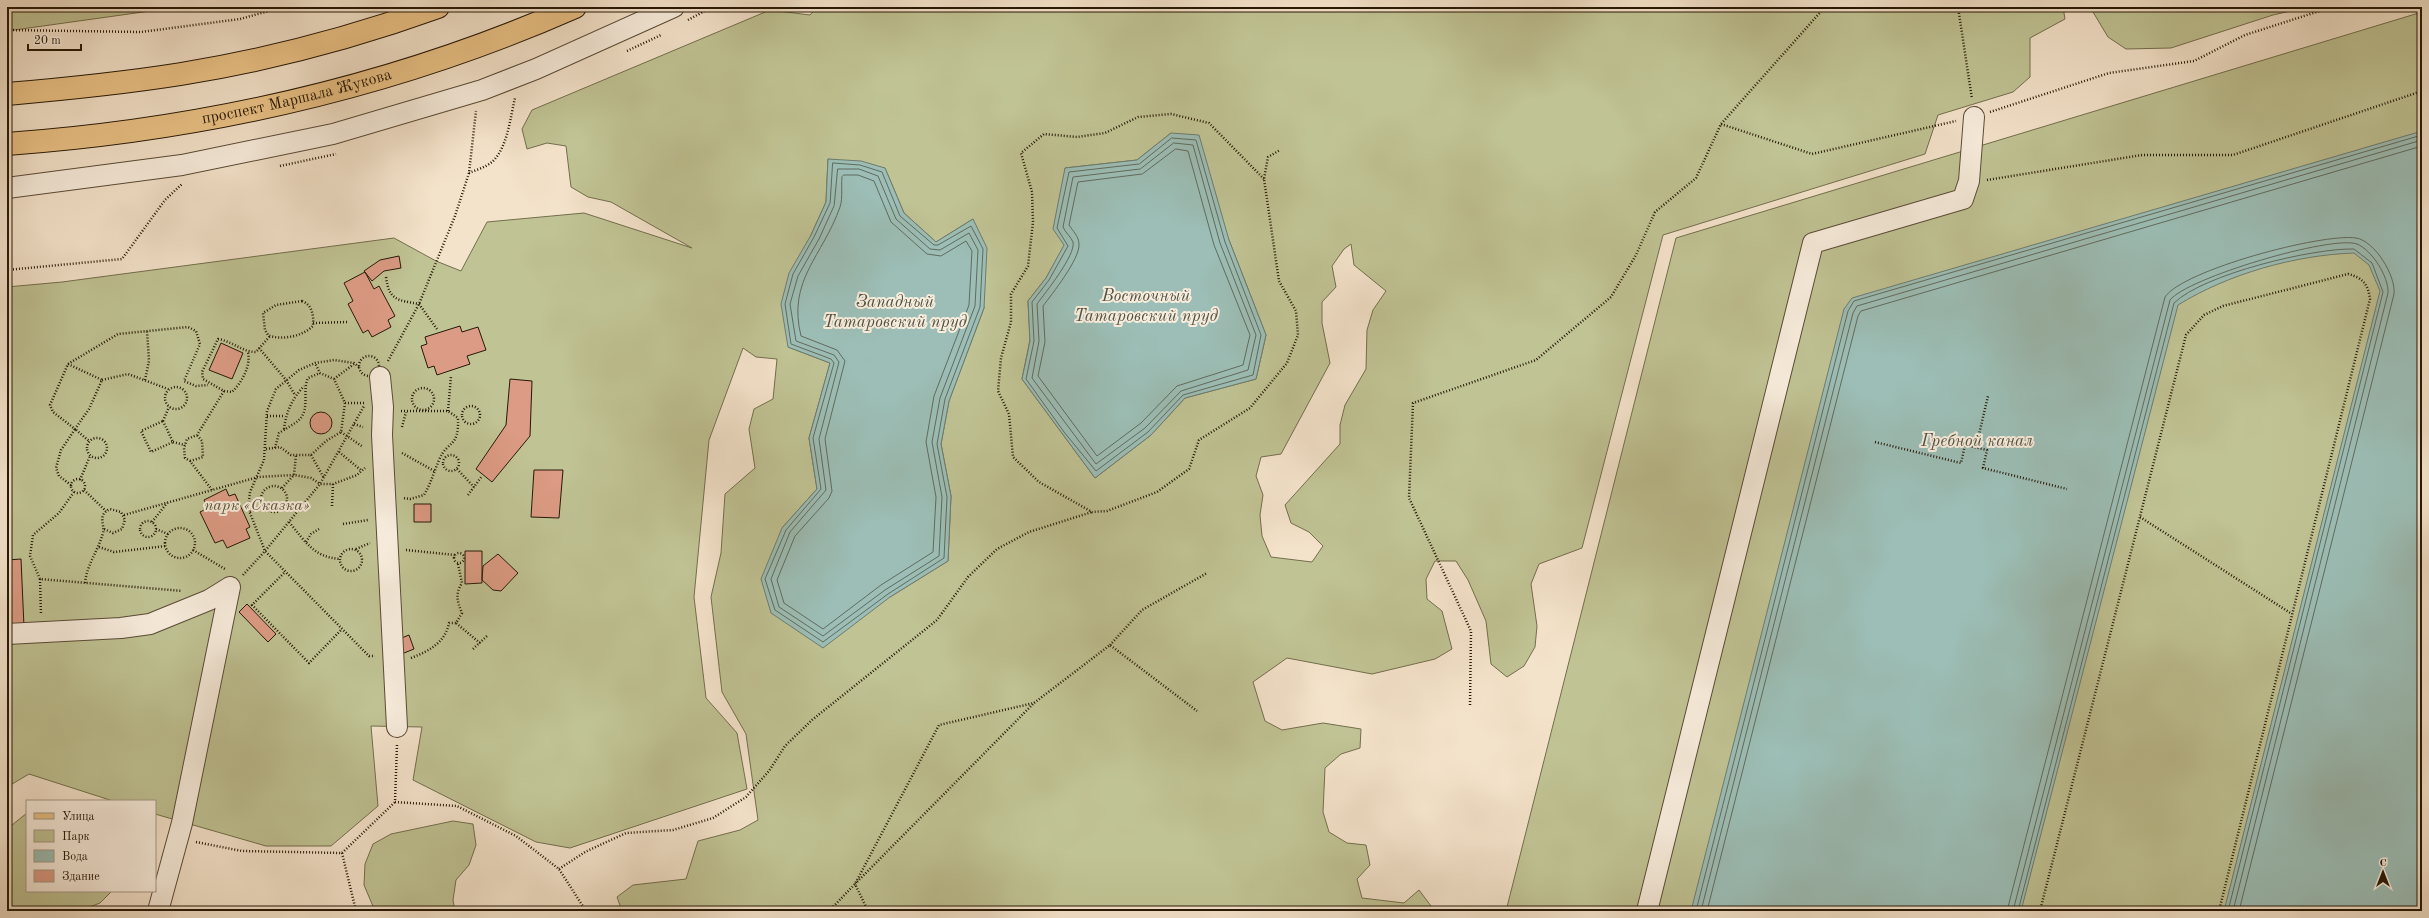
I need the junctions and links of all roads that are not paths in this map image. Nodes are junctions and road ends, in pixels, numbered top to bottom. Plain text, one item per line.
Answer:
1 (438, 7) edge
2 (575, 7) edge
3 (674, 7) edge
4 (7, 94) edge
5 (1974, 117) road end
6 (7, 144) edge
7 (7, 188) edge
8 (380, 377) road end
9 (7, 634) edge
10 (397, 727) road end
11 (158, 911) edge
12 (1647, 911) edge

1 - 4 main road
2 - 6 main road, проспект Маршала Жукова
3 - 7 street
5 - 12 street
8 - 10 street
9 - 11 street

